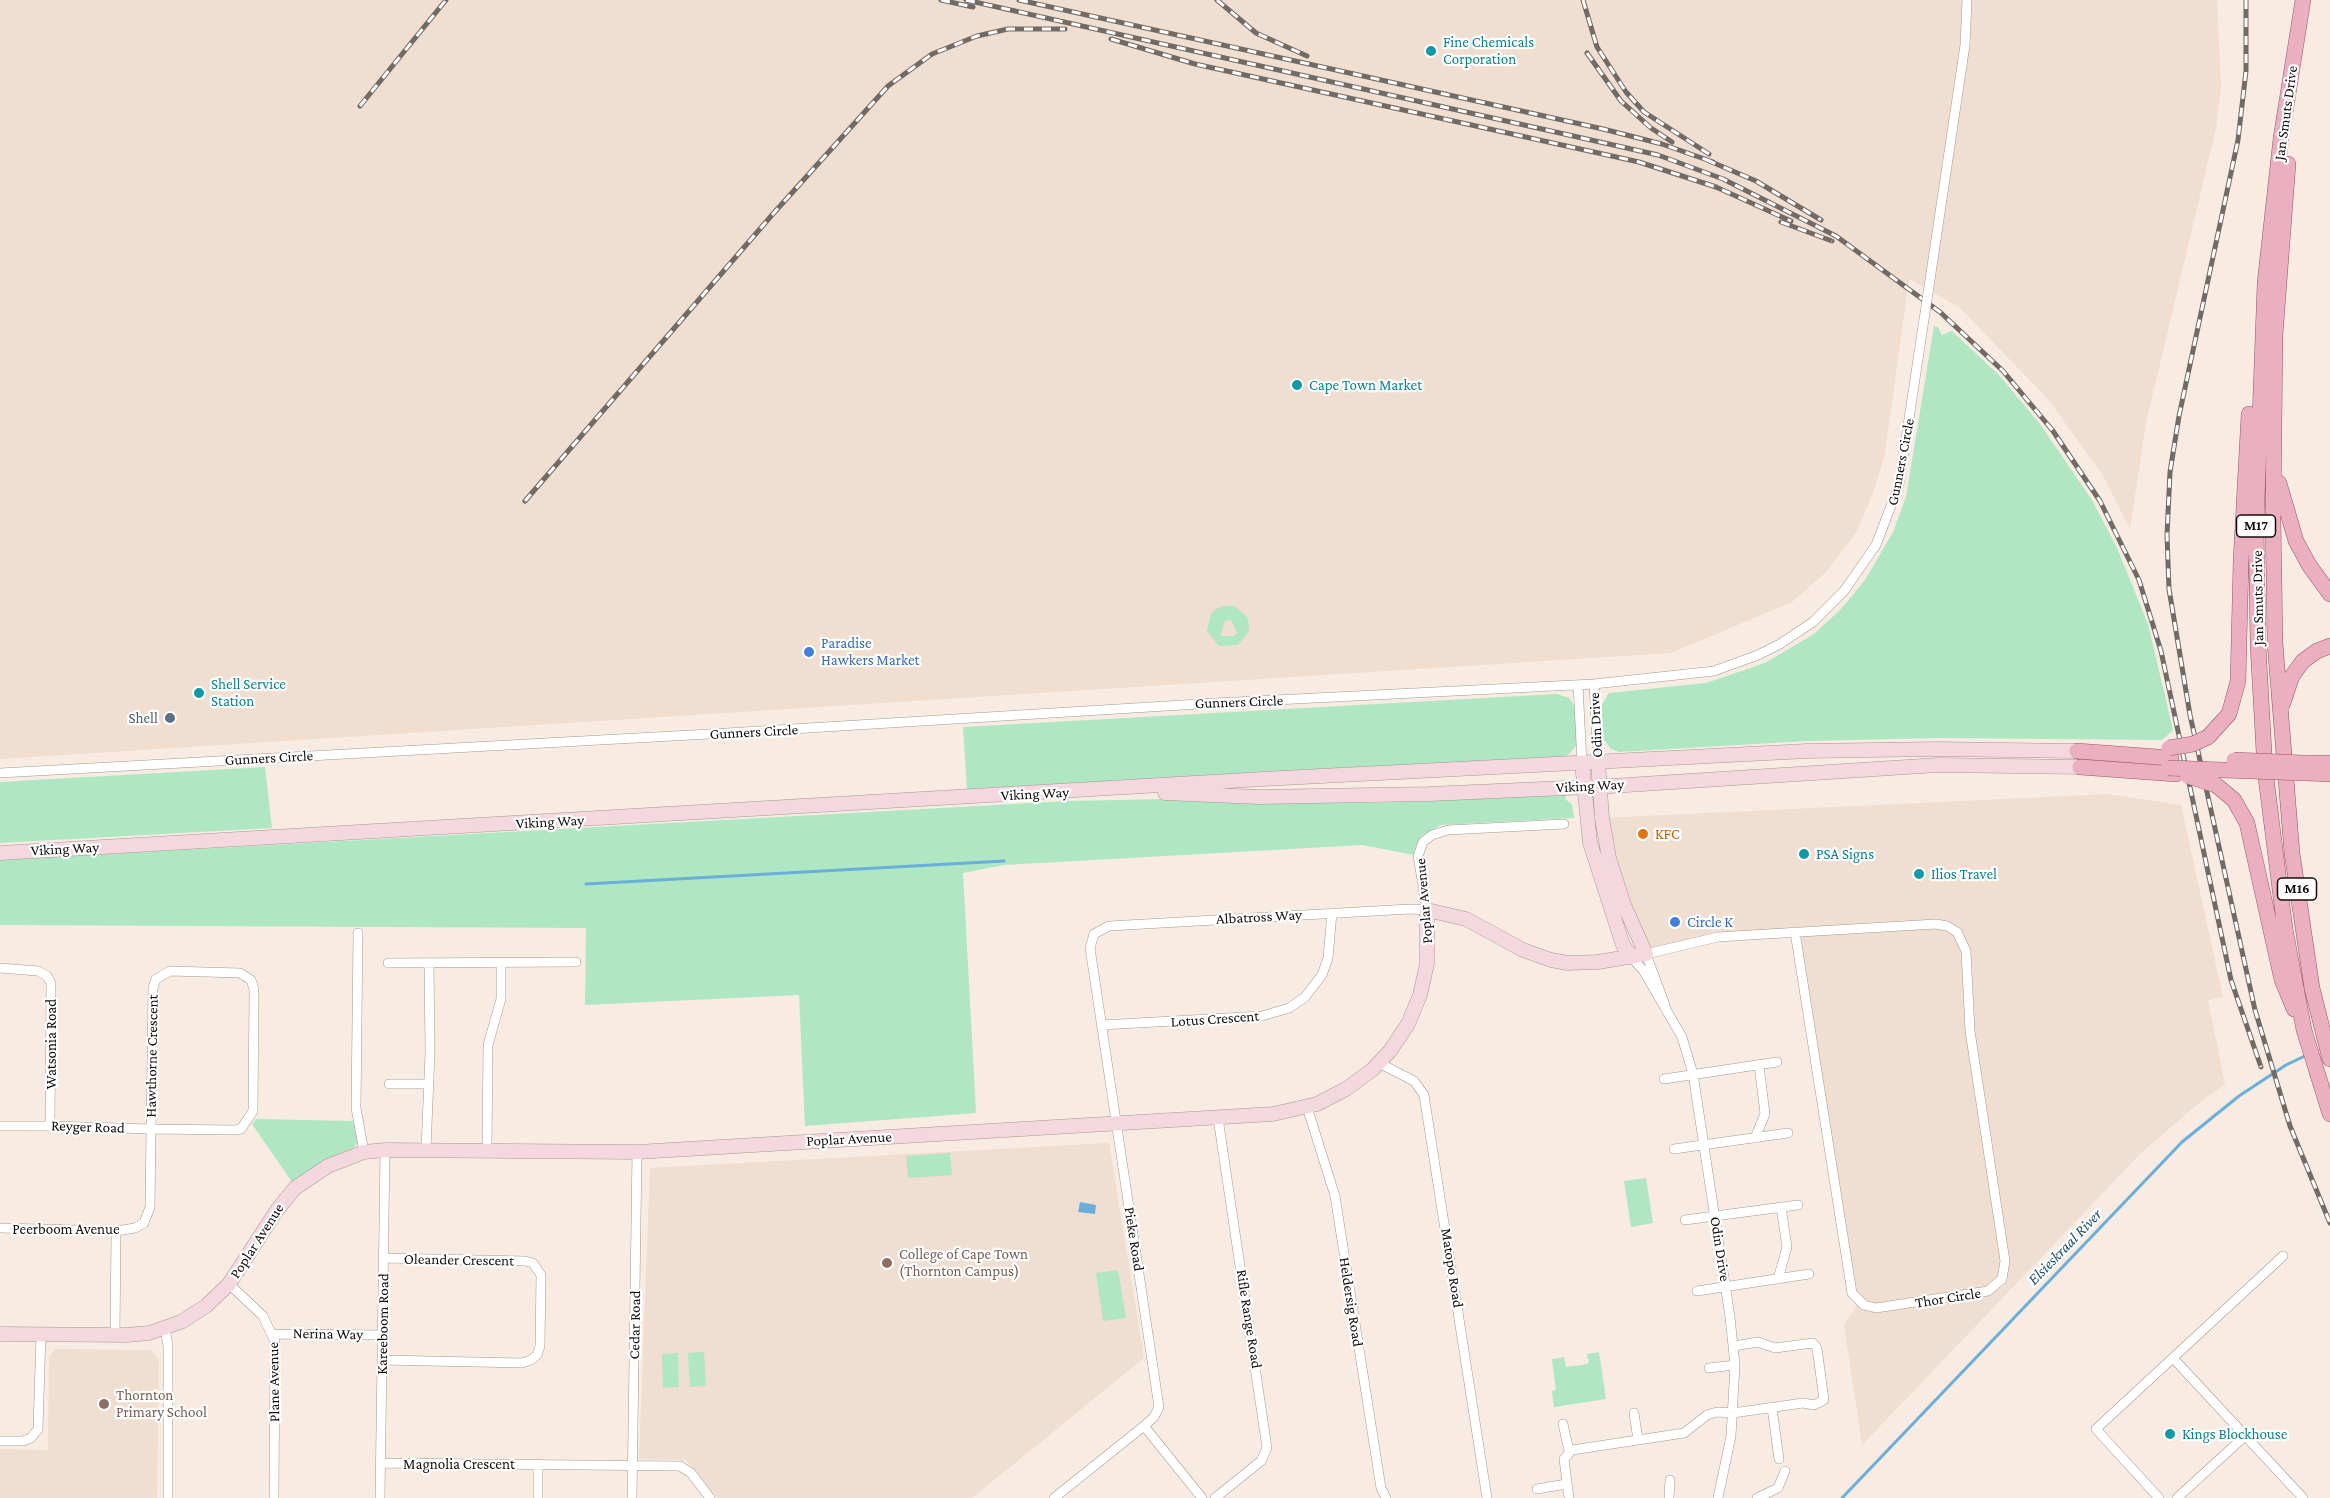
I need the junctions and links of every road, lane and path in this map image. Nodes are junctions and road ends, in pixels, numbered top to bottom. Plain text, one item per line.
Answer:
1 (1967, 0) edge
2 (2303, 0) edge
3 (2297, 40) junction
4 (2262, 338) junction
5 (2273, 447) junction
6 (2330, 594) edge
7 (2330, 646) edge
8 (1594, 684) junction
9 (1578, 685) junction
10 (2282, 745) junction
11 (2077, 751) joint
12 (1599, 762) junction
13 (2171, 762) junction
14 (1582, 763) junction
15 (2330, 764) edge
16 (2080, 767) joint
17 (2305, 768) junction
18 (0, 773) edge
19 (2330, 774) edge
20 (1600, 786) junction
21 (1583, 787) junction
22 (1100, 790) junction
23 (1564, 824) dead end
24 (0, 853) edge
25 (1427, 910) junction
26 (1332, 913) junction
27 (1795, 932) junction
28 (358, 933) dead end
29 (1094, 934) joint
30 (1646, 954) junction
31 (1631, 957) junction
32 (576, 962) dead end
33 (388, 963) dead end
34 (429, 963) junction
35 (501, 963) junction
36 (0, 968) edge
37 (1665, 1005) junction
38 (1102, 1025) junction
39 (2306, 1035) junction
40 (2330, 1059) edge
41 (1777, 1062) dead end
42 (1379, 1063) junction
43 (1759, 1065) junction
44 (1694, 1074) junction
45 (1664, 1079) dead end
46 (389, 1083) dead end
47 (428, 1084) junction
48 (1307, 1107) junction
49 (2330, 1114) edge
50 (1218, 1118) junction
51 (247, 1124) joint
52 (1117, 1124) junction
53 (0, 1126) edge
54 (50, 1126) junction
55 (151, 1129) junction
56 (1788, 1133) dead end
57 (1755, 1138) junction
58 (1704, 1145) junction
59 (1674, 1149) dead end
60 (385, 1150) junction
61 (426, 1150) junction
62 (487, 1151) junction
63 (364, 1152) junction
64 (637, 1152) junction
65 (1798, 1204) dead end
66 (1781, 1207) junction
67 (1715, 1216) junction
68 (1685, 1220) dead end
69 (0, 1228) edge
70 (116, 1231) junction
71 (2283, 1256) dead end
72 (384, 1258) junction
73 (1809, 1274) dead end
74 (1778, 1279) junction
75 (229, 1284) junction
76 (1726, 1286) junction
77 (1697, 1291) dead end
78 (165, 1328) junction
79 (0, 1334) edge
80 (40, 1334) junction
81 (273, 1334) junction
82 (382, 1335) junction
83 (115, 1336) junction
84 (1734, 1346) junction
85 (2173, 1358) junction
86 (382, 1360) junction
87 (1735, 1365) junction
88 (1709, 1368) dead end
89 (1772, 1408) junction
90 (1634, 1413) dead end
91 (1733, 1413) junction
92 (1563, 1424) dead end
93 (1144, 1426) junction
94 (2245, 1436) junction
95 (1638, 1440) junction
96 (0, 1441) edge
97 (1569, 1451) junction
98 (1779, 1459) dead end
99 (381, 1463) junction
100 (538, 1464) junction
101 (633, 1465) junction
102 (1785, 1471) dead end
103 (1670, 1480) dead end
104 (1566, 1484) junction
105 (1537, 1489) dead end
106 (168, 1498) edge
107 (274, 1498) edge
108 (380, 1498) edge
109 (538, 1498) edge
110 (632, 1498) edge
111 (710, 1498) edge
112 (1054, 1498) edge
113 (1202, 1498) edge
114 (1215, 1498) edge
115 (1386, 1498) edge
116 (1487, 1498) edge
117 (1569, 1498) edge
118 (1669, 1498) edge
119 (1718, 1498) edge
120 (1757, 1498) edge
121 (2159, 1498) edge
122 (2177, 1498) edge
123 (2303, 1498) edge

1 - 8 street, Gunners Circle, bridge
2 - 3 main road, Jan Smuts Drive / M17
3 - 4 main road, Jan Smuts Drive / M17
3 - 5 main road, Jan Smuts Drive / M17
4 - 13 main road, bridge
4 - 39 main road, Jan Smuts Drive / M17
5 - 6 main road
5 - 10 main road, Jan Smuts Drive / M17
7 - 10 main road
8 - 9 street, Gunners Circle
8 - 12 street, Odin Drive
9 - 14 street, Odin Drive
9 - 18 street, Gunners Circle
10 - 40 main road, Jan Smuts Drive / M16
11 - 12 main road, Viking Way
11 - 13 main road
12 - 14 main road, Viking Way
12 - 20 main road, Odin Drive
13 - 16 main road
13 - 17 main road, bridge
13 - 39 main road, bridge
14 - 21 main road, Odin Drive
14 - 22 main road, Viking Way
15 - 17 main road
16 - 20 main road, Viking Way
17 - 19 main road
20 - 21 main road, Viking Way
20 - 30 main road, Odin Drive
21 - 22 main road, Viking Way
21 - 31 main road, Odin Drive
22 - 24 main road, Viking Way
23 - 25 street, Poplar Avenue
25 - 26 street, Albatross Way
25 - 31 main road
25 - 42 main road, Poplar Avenue
26 - 29 street, Albatross Way
26 - 38 street, Lotus Crescent
27 - 27 street, Thor Circle
27 - 30 street, Thor Circle
28 - 63 street
29 - 38 street, Pieke Road
30 - 31 main road
30 - 37 street, Odin Drive
31 - 37 street, Odin Drive
32 - 35 street
33 - 34 street
34 - 35 street
34 - 47 street
35 - 62 street
36 - 54 street, Watsonia Road
37 - 44 street, Odin Drive
38 - 52 street, Pieke Road
39 - 49 main road, Jan Smuts Drive
41 - 43 street
42 - 48 main road, Poplar Avenue
42 - 116 street, Matopo Road
43 - 44 street
43 - 57 street
44 - 45 street
44 - 58 street, Odin Drive
46 - 47 street
47 - 61 street
48 - 50 main road, Poplar Avenue
48 - 115 street, Heldersig Road
50 - 52 main road, Poplar Avenue
50 - 114 street, Rifle Range Road
51 - 55 street, Reyger Road
51 - 55 street, Hawthorne Crescent
52 - 64 main road, Poplar Avenue
52 - 93 street, Pieke Road
53 - 54 street, Reyger Road
54 - 55 street, Reyger Road
55 - 70 street, Peerboom Avenue
56 - 57 street
57 - 58 street
58 - 59 street
58 - 67 street, Odin Drive
60 - 61 main road, Poplar Avenue
60 - 63 main road, Poplar Avenue
60 - 72 street, Kareeboom Road
61 - 62 main road, Poplar Avenue
62 - 64 main road, Poplar Avenue
63 - 75 main road, Poplar Avenue
64 - 101 street, Cedar Road
65 - 66 street
66 - 67 street
66 - 74 street
67 - 68 street
67 - 76 street, Odin Drive
69 - 70 street, Peerboom Avenue
70 - 83 street
71 - 85 street
72 - 82 street, Kareeboom Road
72 - 86 street, Oleander Crescent
73 - 74 street
74 - 76 street
75 - 78 main road, Poplar Avenue
75 - 81 street, Plane Avenue
76 - 77 street
76 - 84 street, Odin Drive
78 - 83 main road, Poplar Avenue
78 - 106 street
79 - 80 main road, Poplar Avenue
80 - 83 main road, Poplar Avenue
80 - 96 street
81 - 82 street, Nerina Way
81 - 107 street, Plane Avenue
82 - 86 street, Kareeboom Road
84 - 87 street, Odin Drive
84 - 89 street
85 - 94 street
85 - 121 street
86 - 99 street, Kareeboom Road
87 - 88 street
87 - 91 street, Odin Drive
89 - 91 street
89 - 98 street
90 - 95 street
91 - 95 street
91 - 119 street, Odin Drive
92 - 97 street
93 - 112 street, Pieke Road
93 - 113 street
94 - 122 street
94 - 123 street
95 - 97 street
97 - 104 street
99 - 100 street, Magnolia Crescent
99 - 108 street, Kareeboom Road
100 - 101 street, Magnolia Crescent
100 - 109 street
101 - 110 street, Cedar Road
101 - 111 street, Magnolia Crescent
102 - 120 street
103 - 118 street
104 - 105 street
104 - 117 street

